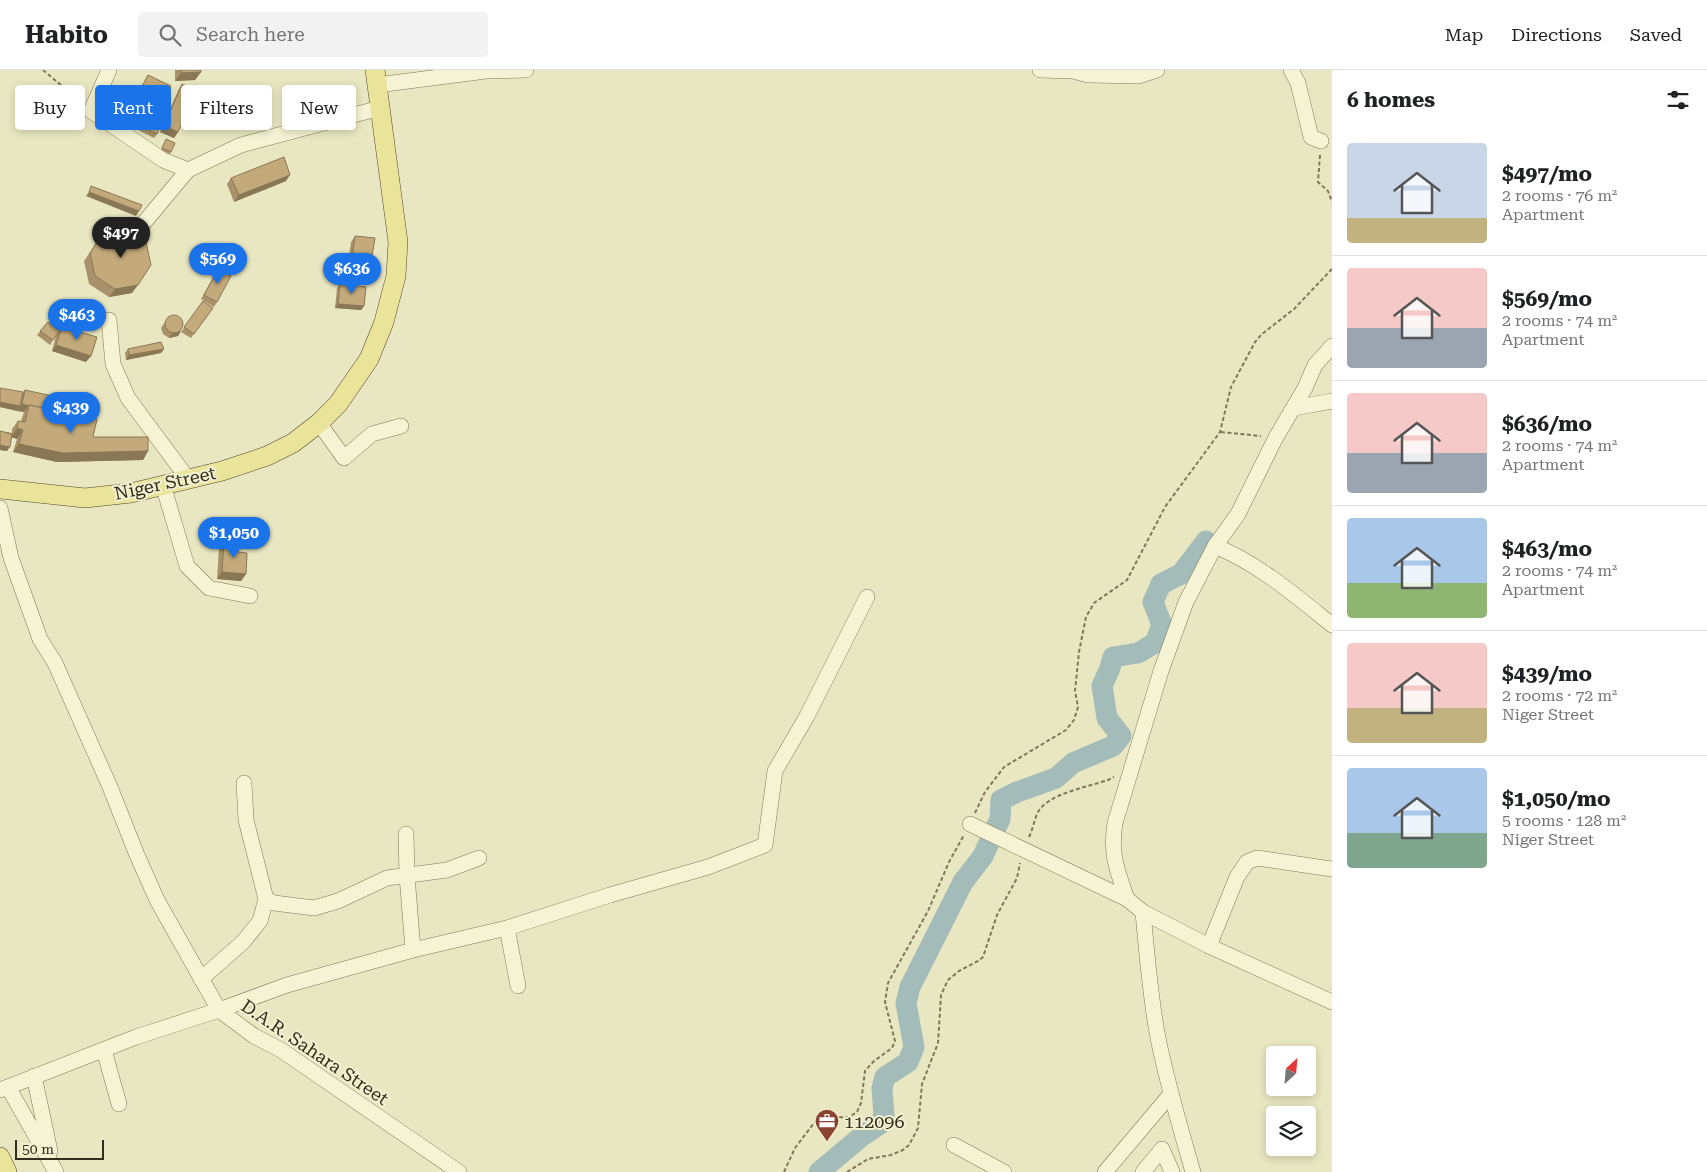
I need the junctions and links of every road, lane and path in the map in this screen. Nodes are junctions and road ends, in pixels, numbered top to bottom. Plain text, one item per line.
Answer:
1 (44, 70) edge
2 (109, 70) edge
3 (526, 70) edge
4 (1040, 70) edge
5 (1157, 70) edge
6 (1291, 70) edge
7 (376, 77) edge
8 (380, 108) junction
9 (91, 110) junction
10 (1321, 141) joint
11 (188, 170) junction
12 (1332, 202) edge
13 (142, 225) dead end
14 (1332, 269) edge
15 (109, 320) dead end
16 (1332, 346) edge
17 (1332, 401) edge
18 (1294, 408) junction
19 (319, 423) junction
20 (401, 426) dead end
21 (1220, 432) junction
22 (1262, 436) dead end
23 (188, 479) junction
24 (163, 485) junction
25 (0, 489) edge
26 (0, 508) edge
27 (1216, 546) junction
28 (6, 563) edge
29 (250, 596) dead end
30 (868, 597) dead end
31 (1332, 625) edge
32 (1133, 767) junction
33 (244, 783) dead end
34 (970, 824) junction
35 (406, 834) dead end
36 (1023, 849) junction
37 (479, 858) dead end
38 (1332, 870) edge
39 (407, 876) junction
40 (266, 899) junction
41 (1127, 899) junction
42 (1143, 912) junction
43 (507, 928) junction
44 (1209, 946) junction
45 (413, 950) junction
46 (202, 979) junction
47 (518, 986) dead end
48 (1332, 1002) edge
49 (219, 1010) junction
50 (104, 1050) junction
51 (34, 1076) junction
52 (4, 1088) edge
53 (1170, 1095) junction
54 (119, 1104) dead end
55 (954, 1144) dead end
56 (0, 1157) edge
57 (54, 1169) edge
58 (7, 1172) edge
59 (459, 1172) edge
60 (784, 1172) edge
61 (847, 1172) edge
62 (1004, 1172) edge
63 (1105, 1172) edge
64 (1143, 1172) edge
65 (1172, 1172) edge
66 (1193, 1172) edge

1 - 9 path
2 - 9 street
3 - 7 street
4 - 5 street
6 - 10 street
7 - 8 main road, Niger Street
8 - 11 street
8 - 19 main road, Niger Street
9 - 11 street
10 - 12 path
11 - 13 street
14 - 21 path
15 - 23 street
16 - 18 street
17 - 18 street
18 - 27 street
19 - 20 street
19 - 23 main road, Niger Street
21 - 22 path
21 - 34 path
23 - 24 main road, Niger Street
24 - 25 main road, Niger Street
24 - 29 street
26 - 28 street
27 - 31 street
27 - 32 street
28 - 46 street
30 - 43 street
32 - 36 path
32 - 41 street
33 - 40 street
34 - 36 street
34 - 60 path
35 - 39 street
36 - 41 street
36 - 61 path
37 - 39 street
38 - 44 street
39 - 40 street
39 - 45 street
40 - 46 street
41 - 42 street
42 - 44 street
42 - 53 street
43 - 45 street
43 - 47 street
44 - 48 street
45 - 49 street
46 - 49 street
49 - 50 street, D.A.R. Sahara Street
49 - 59 street, D.A.R. Sahara Street
50 - 51 street, D.A.R. Sahara Street
50 - 54 street
51 - 52 street, D.A.R. Sahara Street
51 - 57 street
52 - 57 street
53 - 63 street
53 - 66 street
55 - 62 street
56 - 58 main road
64 - 65 street

